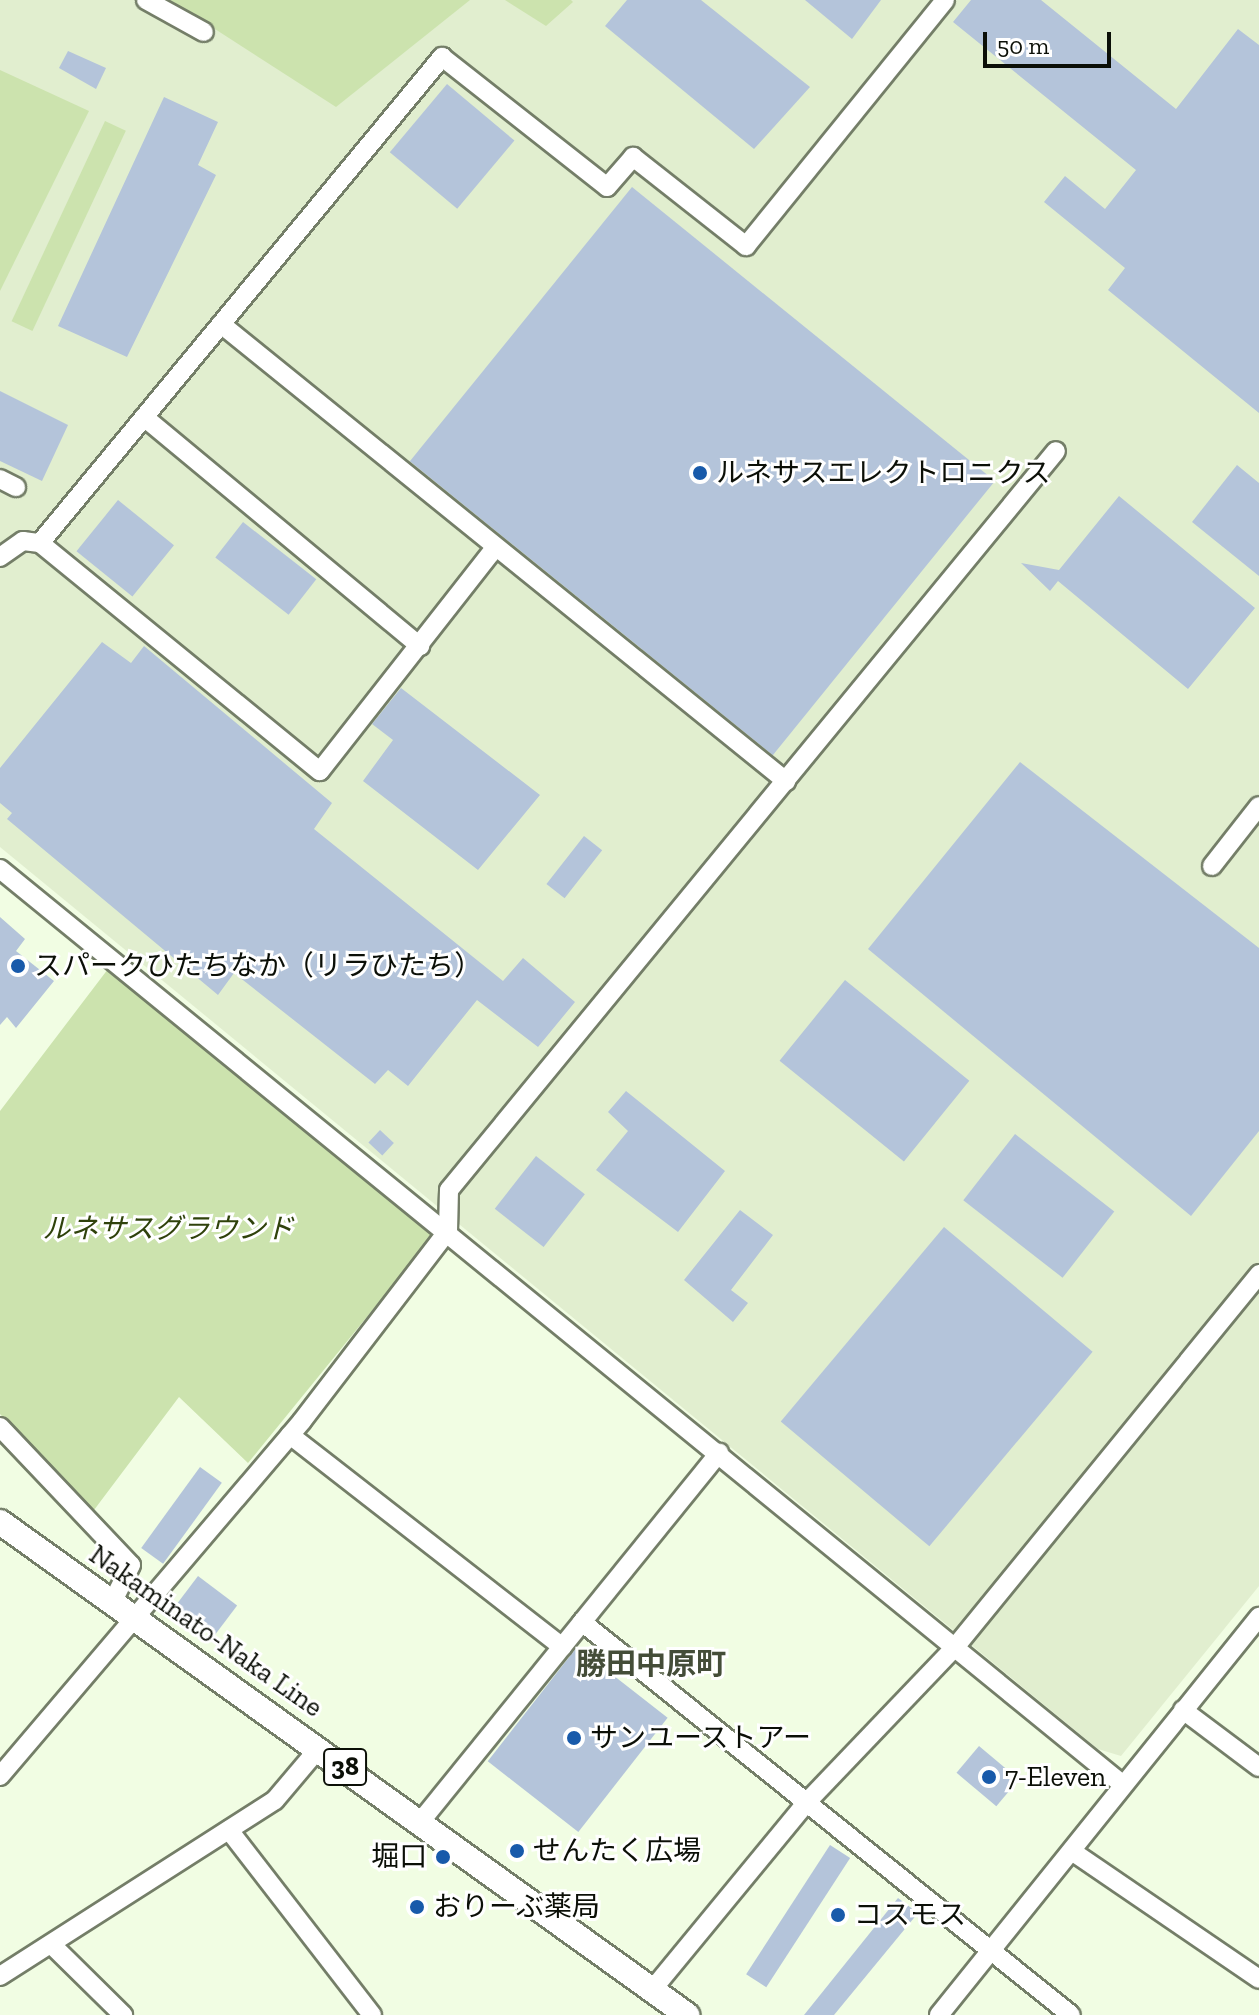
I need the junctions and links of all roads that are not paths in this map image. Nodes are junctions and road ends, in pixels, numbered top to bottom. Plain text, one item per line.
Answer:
1 (146, 0) edge
2 (945, 0) edge
3 (204, 32) dead end
4 (221, 324) junction
5 (144, 417) junction
6 (1056, 451) dead end
7 (40, 543) junction
8 (495, 548) junction
9 (0, 557) edge
10 (420, 646) junction
11 (786, 781) junction
12 (1259, 806) edge
13 (1212, 866) dead end
14 (0, 869) edge
15 (448, 1231) junction
16 (1259, 1274) edge
17 (0, 1427) edge
18 (290, 1435) junction
19 (719, 1453) junction
20 (0, 1522) edge
21 (113, 1601) junction
22 (1259, 1617) edge
23 (137, 1618) junction
24 (582, 1622) junction
25 (956, 1646) junction
26 (562, 1647) junction
27 (1183, 1710) junction
28 (319, 1748) junction
29 (1259, 1767) edge
30 (0, 1776) edge
31 (1123, 1785) junction
32 (806, 1803) junction
33 (421, 1821) junction
34 (229, 1830) junction
35 (1073, 1852) junction
36 (52, 1945) junction
37 (991, 1954) junction
38 (1258, 1975) edge
39 (0, 1976) edge
40 (652, 1990) junction
41 (123, 2015) edge
42 (372, 2015) edge
43 (687, 2015) edge
44 (939, 2015) edge
45 (1071, 2015) edge

1 - 3 street
2 - 4 street
4 - 5 street
4 - 8 street
5 - 7 street
5 - 10 street
6 - 11 street
7 - 9 street
7 - 10 street
8 - 10 street
8 - 11 street
11 - 15 street
12 - 13 street
14 - 15 street
15 - 18 street
15 - 19 street
16 - 25 street
17 - 21 street
18 - 23 street
18 - 26 street
19 - 24 street
19 - 25 street
20 - 21 main road, Nakaminato-Naka Line / 38
21 - 23 main road, Nakaminato-Naka Line / 38
22 - 27 street
23 - 28 main road, Nakaminato-Naka Line / 38
23 - 30 street
24 - 26 street
24 - 32 street
25 - 31 street
25 - 32 street
26 - 33 street
27 - 29 street
27 - 31 street
28 - 33 main road, Nakaminato-Naka Line / 38
28 - 34 street
31 - 35 street
32 - 37 street
32 - 40 street
33 - 40 main road, Nakaminato-Naka Line / 38
34 - 36 street
34 - 42 street
35 - 37 street
35 - 38 street
36 - 39 street
36 - 41 street
37 - 44 street
37 - 45 street
40 - 43 main road, Nakaminato-Naka Line / 38

